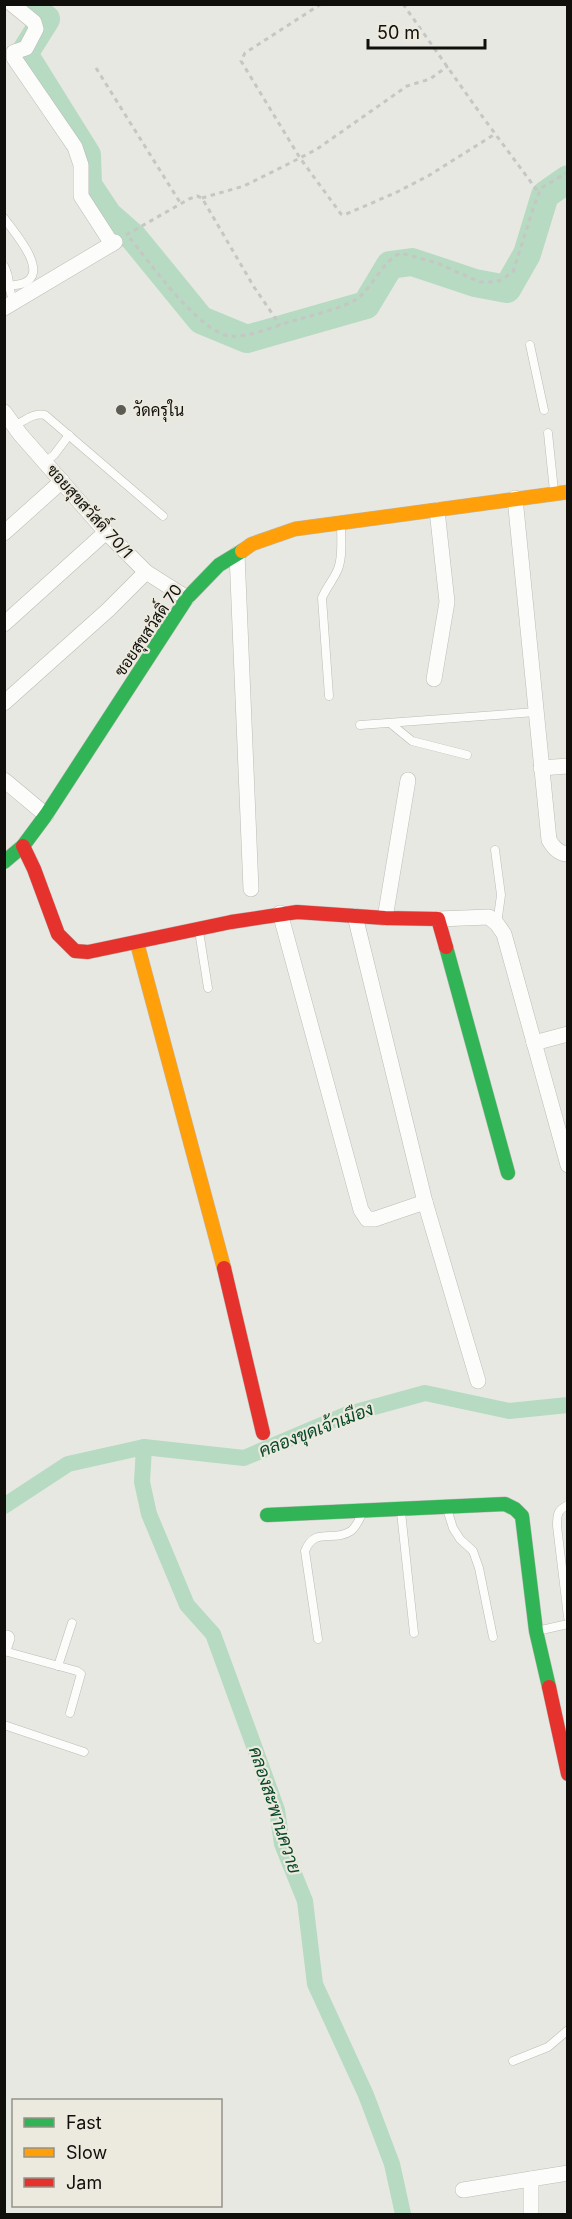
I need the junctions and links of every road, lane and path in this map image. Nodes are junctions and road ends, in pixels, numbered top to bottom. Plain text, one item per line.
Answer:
1 (12, 4) edge
2 (321, 4) edge
3 (404, 4) edge
4 (448, 66) junction
5 (96, 68) dead end
6 (495, 134) junction
7 (300, 158) junction
8 (567, 172) edge
9 (539, 193) junction
10 (202, 198) junction
11 (181, 204) junction
12 (4, 218) edge
13 (120, 239) junction
14 (4, 266) edge
15 (9, 298) edge
16 (280, 325) junction
17 (530, 345) dead end
18 (544, 410) dead end
19 (4, 412) edge
20 (14, 426) junction
21 (548, 433) dead end
22 (69, 435) junction
23 (45, 462) junction
24 (62, 481) junction
25 (561, 492) edge
26 (515, 498) junction
27 (437, 510) junction
28 (163, 516) dead end
29 (342, 523) junction
30 (106, 532) junction
31 (4, 533) edge
32 (237, 554) junction
33 (146, 572) junction
34 (187, 598) junction
35 (4, 624) edge
36 (434, 679) dead end
37 (329, 696) dead end
38 (4, 703) edge
39 (536, 712) junction
40 (390, 723) junction
41 (360, 725) dead end
42 (467, 755) dead end
43 (567, 766) edge
44 (542, 768) junction
45 (4, 780) edge
46 (408, 780) dead end
47 (46, 815) junction
48 (23, 846) junction
49 (495, 850) dead end
50 (567, 854) edge
51 (4, 862) edge
52 (251, 889) dead end
53 (280, 913) junction
54 (355, 916) junction
55 (385, 918) junction
56 (438, 918) junction
57 (497, 924) junction
58 (198, 929) junction
59 (137, 943) junction
60 (207, 988) dead end
61 (567, 1034) edge
62 (534, 1043) junction
63 (567, 1165) edge
64 (508, 1173) dead end
65 (425, 1202) junction
66 (478, 1381) dead end
67 (264, 1433) dead end
68 (567, 1505) edge
69 (446, 1507) junction
70 (400, 1509) junction
71 (364, 1511) junction
72 (267, 1515) dead end
73 (567, 1617) edge
74 (72, 1623) dead end
75 (567, 1624) edge
76 (536, 1631) junction
77 (414, 1632) dead end
78 (493, 1637) dead end
79 (318, 1639) dead end
80 (5, 1645) edge
81 (58, 1666) junction
82 (70, 1713) dead end
83 (4, 1725) edge
84 (84, 1752) dead end
85 (567, 1774) edge
86 (567, 2030) edge
87 (513, 2061) dead end
88 (567, 2173) edge
89 (531, 2179) junction
90 (464, 2190) dead end
91 (531, 2214) edge

1 - 13 street
2 - 7 path
3 - 4 path
4 - 6 path
4 - 7 path
5 - 11 path
6 - 7 path
6 - 9 path
7 - 10 path
8 - 9 path
9 - 16 path
10 - 11 path
10 - 16 path
11 - 13 path
12 - 15 lane
13 - 15 street
13 - 16 path
14 - 15 lane
17 - 18 lane
19 - 20 street, ซอยสุขสวัสดิ์ 70/1
20 - 22 lane
20 - 23 street, ซอยสุขสวัสดิ์ 70/1
21 - 25 lane
22 - 23 lane
22 - 28 lane
23 - 24 street, ซอยสุขสวัสดิ์ 70/1
24 - 30 street, ซอยสุขสวัสดิ์ 70/1
24 - 31 street
25 - 26 street, ซอยสุขสวัสดิ์ 70
26 - 27 street, ซอยสุขสวัสดิ์ 70
26 - 39 street
27 - 29 street, ซอยสุขสวัสดิ์ 70
27 - 36 street
29 - 32 street, ซอยสุขสวัสดิ์ 70
29 - 37 lane
30 - 33 street, ซอยสุขสวัสดิ์ 70/1
30 - 35 street
32 - 34 street, ซอยสุขสวัสดิ์ 70
32 - 52 street
33 - 34 street, ซอยสุขสวัสดิ์ 70/1
33 - 38 street
34 - 47 street, ซอยสุขสวัสดิ์ 70
39 - 40 lane
39 - 44 street
40 - 41 lane
40 - 42 lane
43 - 44 street
44 - 50 street
45 - 47 street
46 - 55 street
47 - 48 street, ซอยสุขสวัสดิ์ 70
48 - 51 street, ซอยสุขสวัสดิ์ 70
48 - 59 street
49 - 57 lane
53 - 54 street
53 - 58 street
53 - 65 street
54 - 55 street
54 - 65 street
55 - 56 street
56 - 57 street
56 - 64 street
57 - 62 street
58 - 59 street
58 - 60 lane
59 - 67 street
61 - 62 street
62 - 63 street
65 - 66 street
68 - 73 lane
69 - 70 street
69 - 76 street
69 - 78 lane
70 - 71 street
70 - 77 lane
71 - 72 street
71 - 79 lane
74 - 81 lane
75 - 76 lane
76 - 85 street
80 - 81 lane
81 - 82 lane
83 - 84 lane
86 - 87 lane
88 - 89 street
89 - 90 street
89 - 91 street

